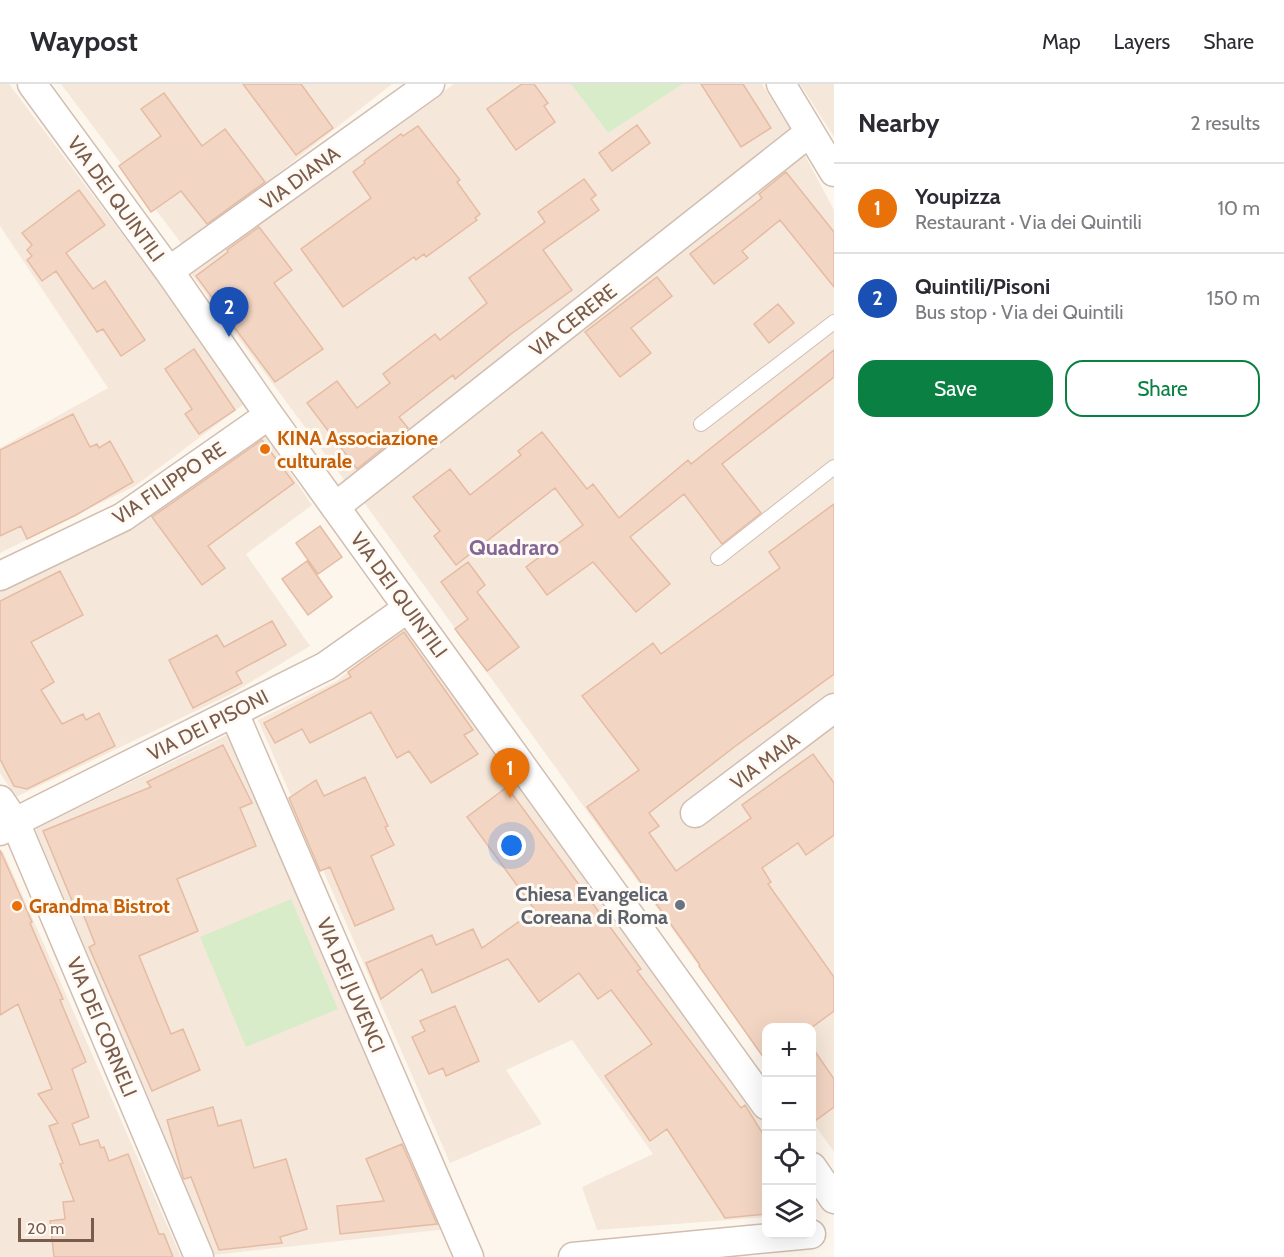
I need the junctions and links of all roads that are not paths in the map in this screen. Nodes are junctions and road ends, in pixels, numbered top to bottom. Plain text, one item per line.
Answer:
1 (32, 84) edge
2 (430, 84) edge
3 (781, 84) edge
4 (810, 132) junction
5 (834, 172) edge
6 (169, 271) junction
7 (834, 322) edge
8 (269, 415) junction
9 (701, 424) dead end
10 (834, 467) edge
11 (335, 507) junction
12 (718, 558) dead end
13 (0, 576) edge
14 (408, 608) junction
15 (834, 708) edge
16 (234, 713) junction
17 (695, 813) dead end
18 (5, 818) edge
19 (762, 1099) edge
20 (816, 1173) edge
21 (834, 1199) edge
22 (834, 1232) edge
23 (816, 1234) edge
24 (762, 1239) edge
25 (199, 1257) edge
26 (469, 1257) edge
27 (573, 1257) edge

1 - 6 street, VIA DEI QUINTILI
2 - 6 street, VIA DIANA
3 - 4 street
4 - 5 street
4 - 11 street, VIA CERERE
6 - 8 street, VIA DEI QUINTILI
7 - 9 lane
8 - 11 street, VIA DEI QUINTILI
8 - 13 street, VIA FILIPPO RE
10 - 12 lane
11 - 14 street, VIA DEI QUINTILI
14 - 16 street, VIA DEI PISONI
14 - 19 street, VIA DEI QUINTILI
15 - 17 street, VIA MAIA
16 - 18 street, VIA DEI PISONI
16 - 26 street, VIA DEI JUVENCI
18 - 25 street, VIA DEI CORNELI
20 - 21 street
22 - 23 street
24 - 27 street

